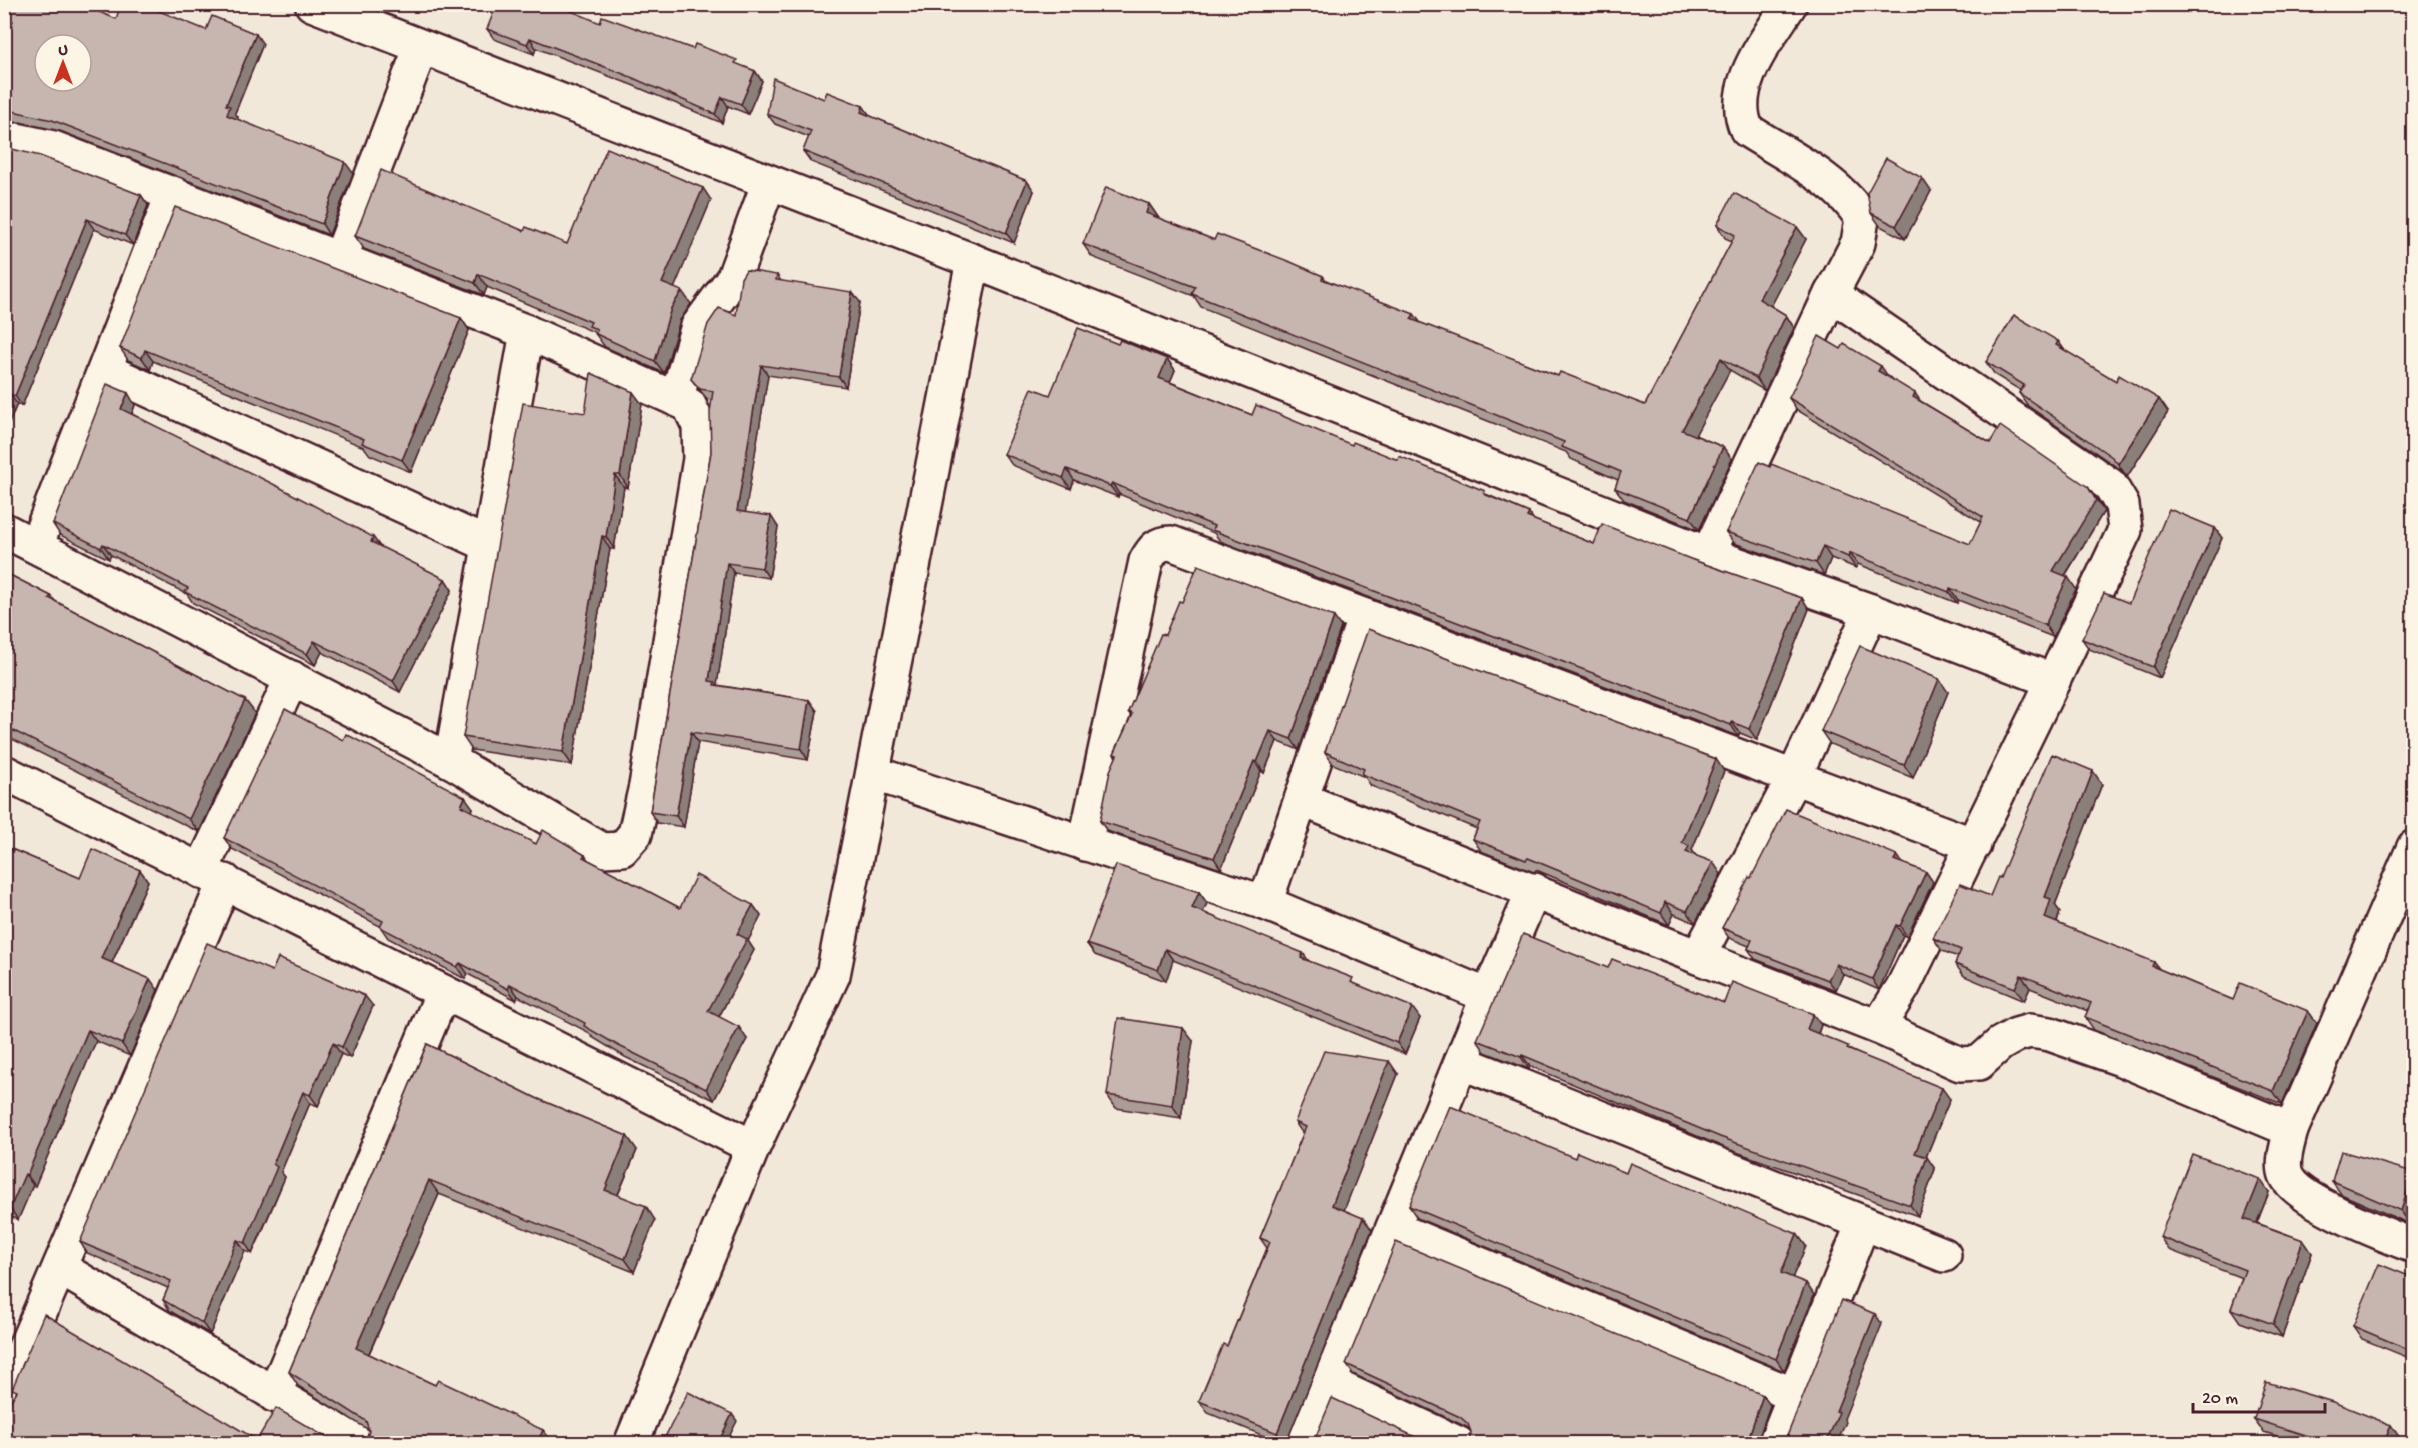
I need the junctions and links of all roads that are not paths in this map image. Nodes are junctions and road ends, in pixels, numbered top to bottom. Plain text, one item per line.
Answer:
1 (312, 4) edge
2 (1790, 4) edge
3 (421, 47) junction
4 (4, 147) edge
5 (769, 183) junction
6 (173, 194) junction
7 (340, 259) junction
8 (973, 261) junction
9 (1831, 294) junction
10 (527, 332) junction
11 (105, 370) junction
12 (676, 399) junction
13 (4, 530) edge
14 (489, 545) junction
15 (36, 546) junction
16 (1708, 554) junction
17 (1871, 610) junction
18 (1365, 616) junction
19 (292, 678) junction
20 (2053, 681) junction
21 (452, 761) junction
22 (873, 773) junction
23 (1793, 778) junction
24 (6, 779) edge
25 (1303, 800) junction
26 (1085, 844) junction
27 (1974, 845) junction
28 (2414, 847) edge
29 (213, 876) junction
30 (1534, 890) junction
31 (1265, 903) junction
32 (1698, 957) junction
33 (443, 992) junction
34 (1488, 996) junction
35 (1878, 1027) junction
36 (1461, 1062) junction
37 (2291, 1130) junction
38 (753, 1147) junction
39 (1863, 1223) junction
40 (1393, 1228) junction
41 (2414, 1246) edge
42 (1944, 1255) dead end
43 (60, 1268) junction
44 (1329, 1383) junction
45 (274, 1395) junction
46 (1794, 1395) junction
47 (4, 1396) edge
48 (360, 1443) edge
49 (632, 1443) edge
50 (1304, 1443) edge
51 (1459, 1443) edge
52 (1774, 1443) edge

1 - 3 street
2 - 9 street
3 - 5 street
3 - 7 street
4 - 6 street
5 - 8 street
5 - 12 street
6 - 7 street
6 - 11 street
7 - 10 street
8 - 16 street
8 - 22 street
9 - 16 street
9 - 20 street
10 - 12 street
10 - 14 street
11 - 14 street
11 - 15 street
12 - 21 street
13 - 15 street
14 - 21 street
15 - 19 street
16 - 17 street
17 - 20 street
17 - 23 street
18 - 23 street
18 - 25 street
18 - 26 street
19 - 21 street
19 - 29 street
20 - 27 street
22 - 26 street
22 - 38 street
23 - 27 street
23 - 32 street
24 - 29 street
25 - 30 street
25 - 31 street
26 - 31 street
27 - 35 street
28 - 37 street
29 - 33 street
29 - 43 street
30 - 32 street
30 - 34 street
31 - 34 street
32 - 35 street
33 - 38 street
33 - 45 street
34 - 36 street
35 - 37 street
36 - 39 street
36 - 40 street
37 - 41 street
38 - 49 street
39 - 42 street
39 - 46 street
40 - 44 street
40 - 46 street
43 - 45 street
43 - 47 street
44 - 50 street
44 - 51 street
45 - 48 street
46 - 52 street

